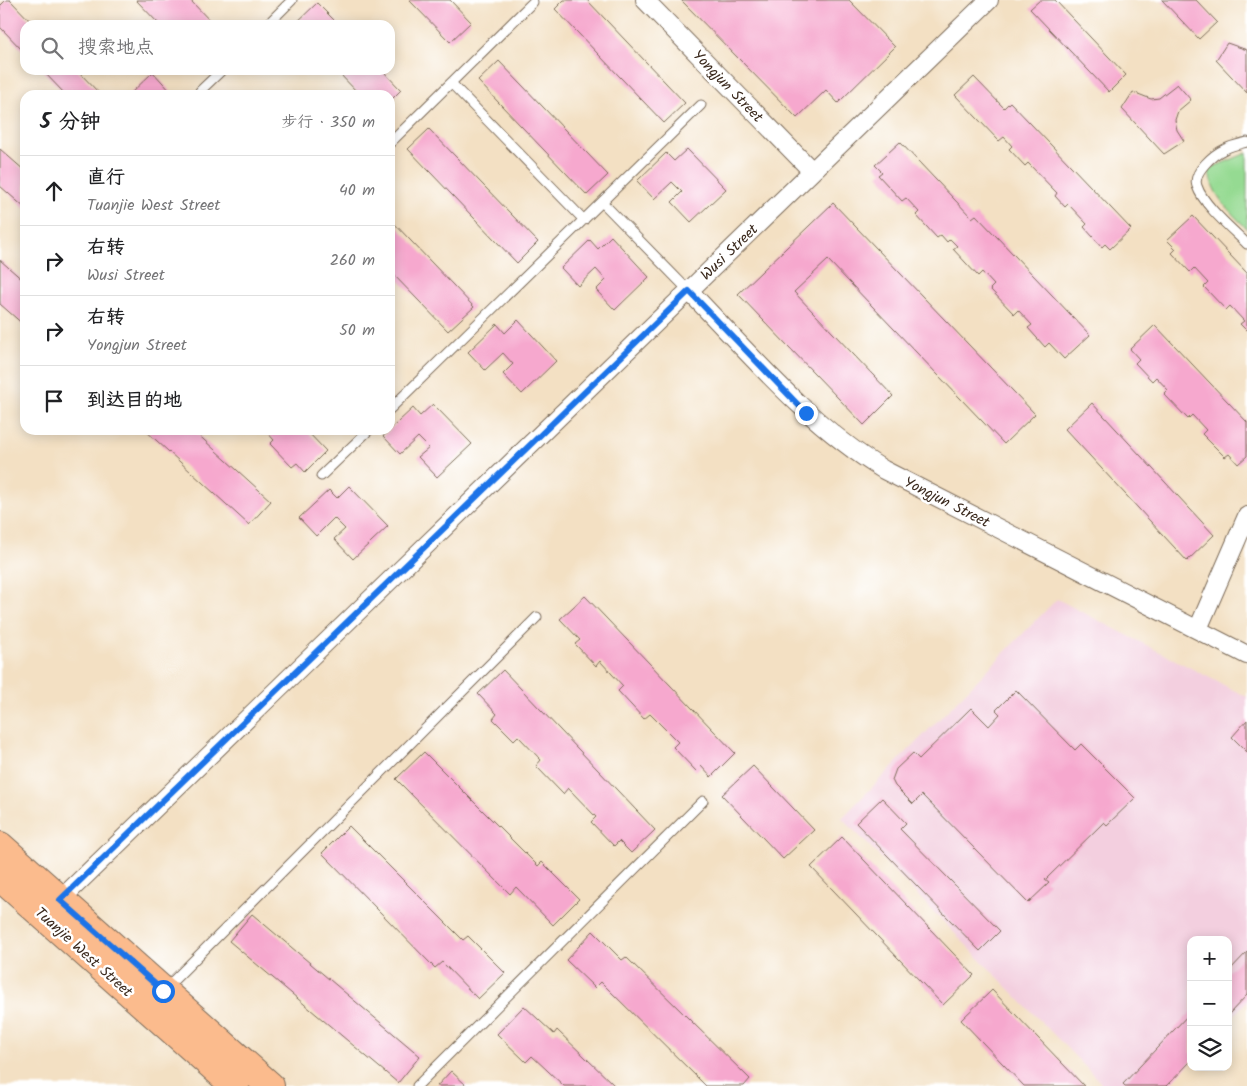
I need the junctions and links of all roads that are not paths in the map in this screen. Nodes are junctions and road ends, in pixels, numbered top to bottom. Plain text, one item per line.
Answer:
1 (292, 0) edge
2 (645, 0) edge
3 (988, 0) edge
4 (533, 2) dead end
5 (272, 20) edge
6 (217, 75) edge
7 (451, 83) junction
8 (201, 90) edge
9 (701, 105) dead end
10 (395, 138) edge
11 (1247, 142) edge
12 (812, 171) junction
13 (602, 202) junction
14 (584, 220) junction
15 (1247, 244) edge
16 (689, 291) junction
17 (395, 404) edge
18 (364, 435) edge
19 (321, 476) dead end
20 (1247, 516) edge
21 (537, 617) dead end
22 (1198, 630) junction
23 (1247, 655) edge
24 (703, 802) dead end
25 (0, 846) edge
26 (0, 877) edge
27 (60, 900) junction
28 (163, 991) junction
29 (235, 1086) edge
30 (270, 1086) edge
31 (417, 1086) edge

1 - 5 lane
2 - 12 street, Yongjun Street
3 - 12 street, Wusi Street
4 - 7 lane
6 - 8 lane
7 - 10 lane
7 - 14 lane
9 - 13 lane
11 - 15 lane
12 - 16 street, Wusi Street
13 - 14 lane
13 - 16 lane
14 - 17 lane
16 - 22 street, Yongjun Street
16 - 27 street, Wusi Street
18 - 19 lane
20 - 22 street
21 - 28 lane
22 - 23 street, Yongjun Street
24 - 31 lane
25 - 27 main road, Tuanjie West Street
26 - 29 main road, Tuanjie West Street
27 - 28 main road, Tuanjie West Street
28 - 30 main road, Tuanjie West Street

